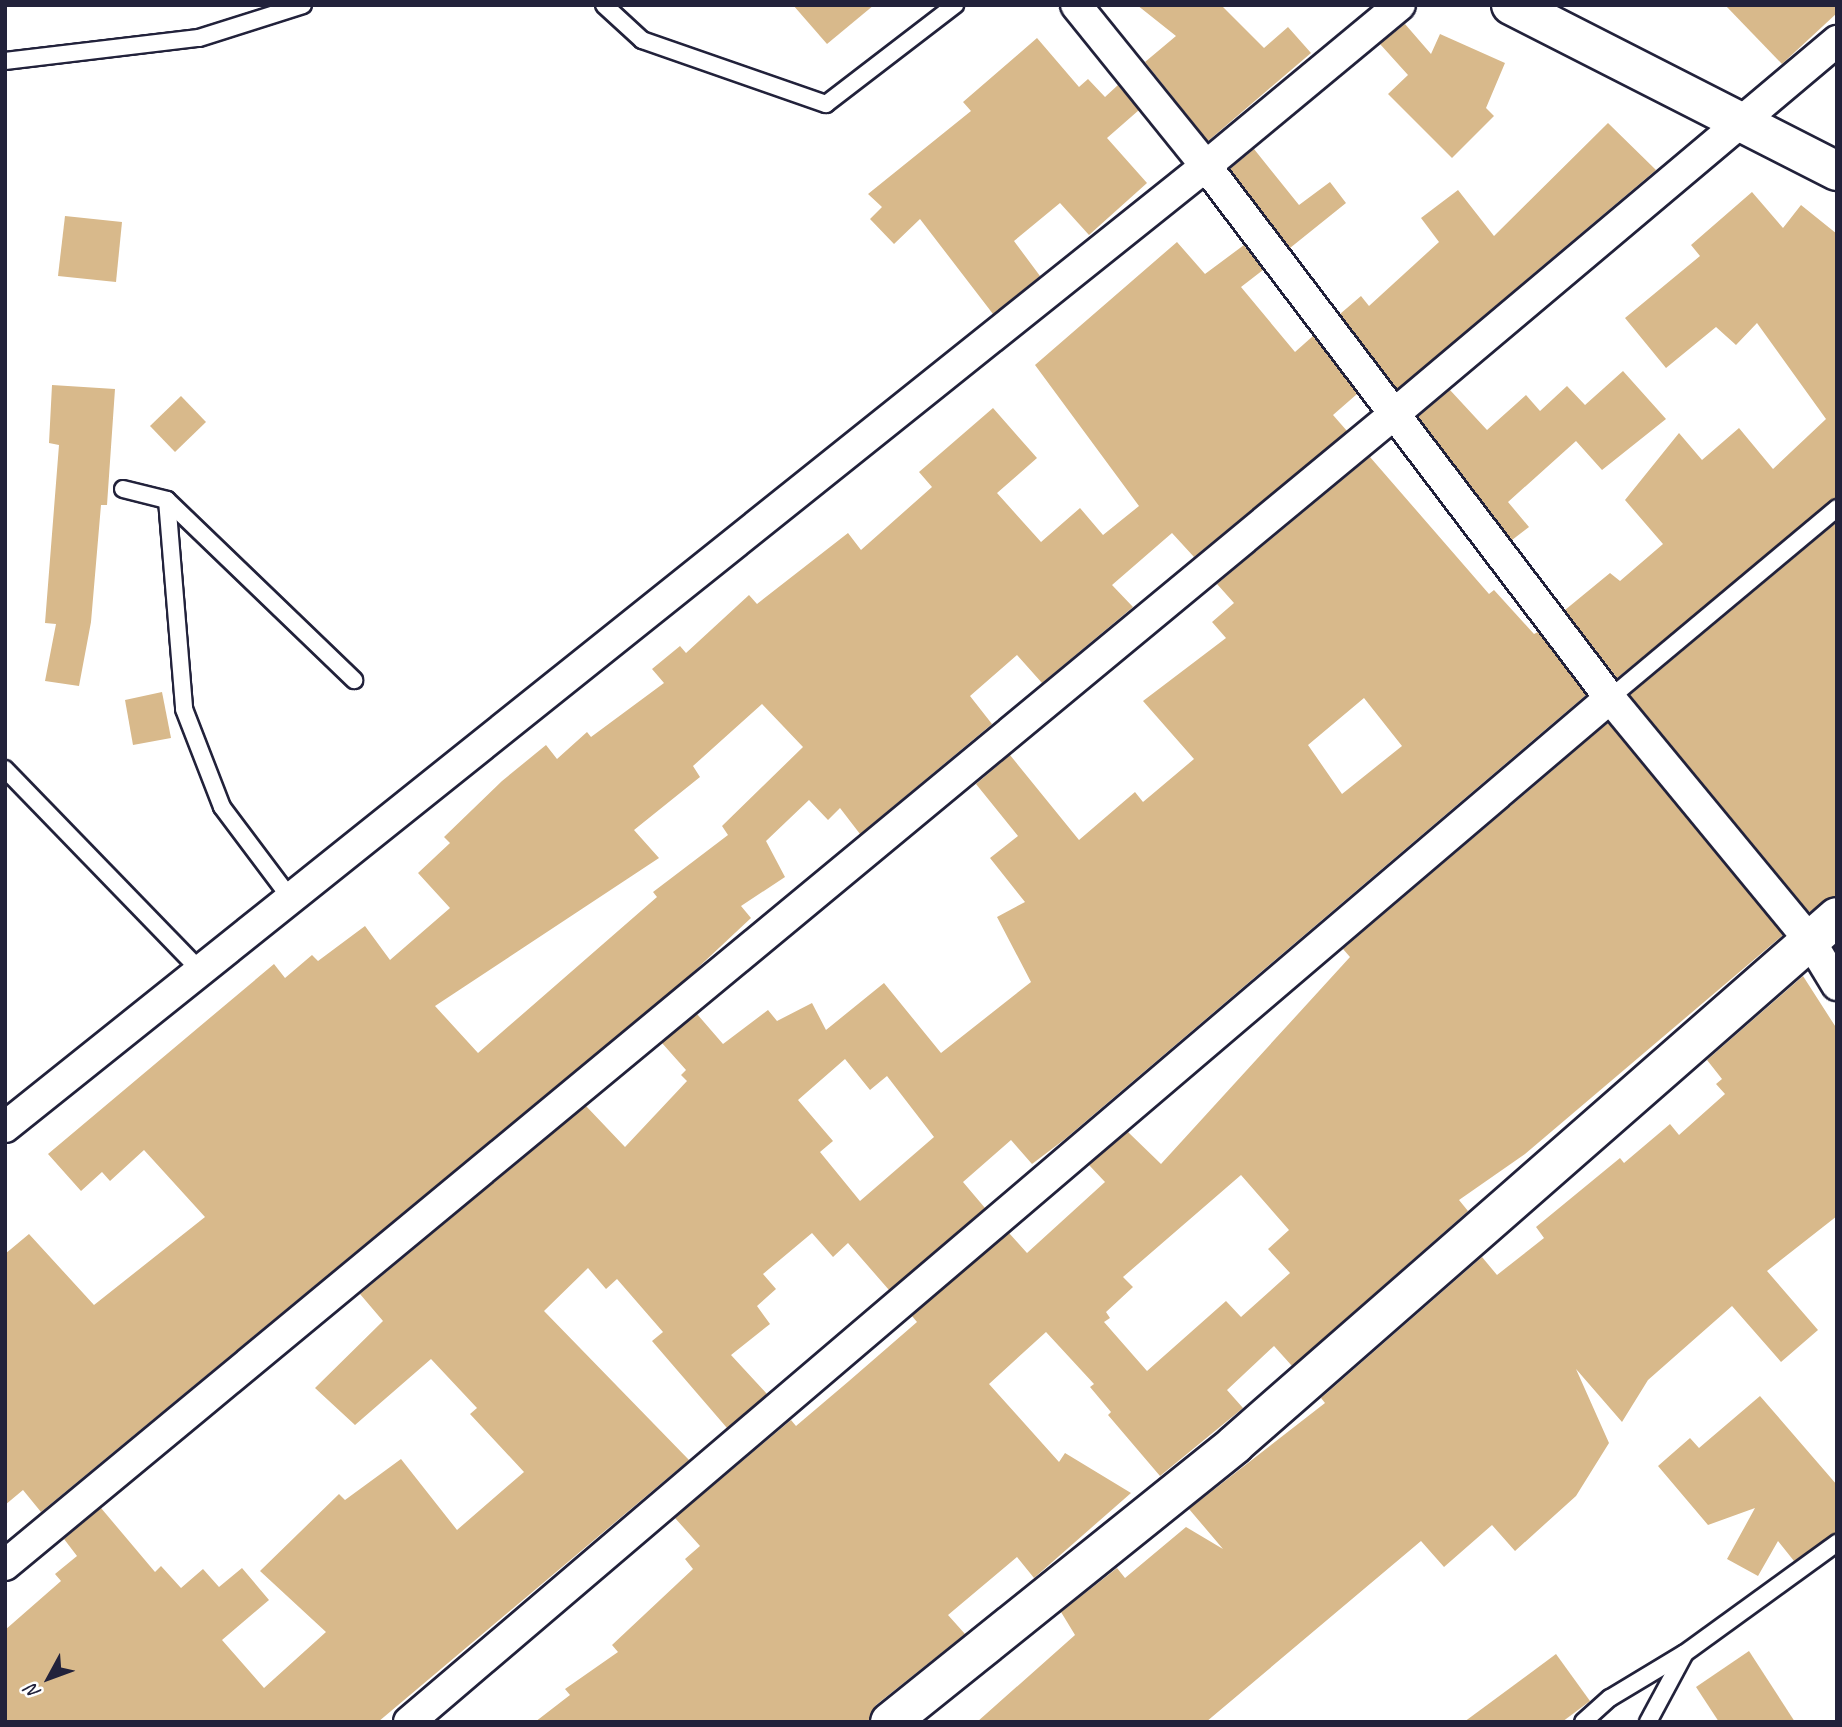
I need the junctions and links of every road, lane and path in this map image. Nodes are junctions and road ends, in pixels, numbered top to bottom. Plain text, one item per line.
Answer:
1 (303, 5) edge
2 (604, 5) edge
3 (955, 5) edge
4 (1076, 5) edge
5 (1400, 5) edge
6 (1511, 5) edge
7 (1837, 41) edge
8 (5, 61) edge
9 (1739, 121) junction
10 (1206, 166) junction
11 (1837, 171) edge
12 (1393, 415) junction
13 (123, 489) dead end
14 (167, 500) junction
15 (1837, 508) edge
16 (354, 680) dead end
17 (1610, 698) junction
18 (5, 769) edge
19 (291, 899) junction
20 (1823, 928) edge
21 (201, 971) junction
22 (1837, 985) edge
23 (5, 1127) edge
24 (1837, 1543) edge
25 (5, 1565) edge
26 (1685, 1653) junction
27 (409, 1722) edge
28 (890, 1722) edge
29 (1584, 1722) edge
30 (1648, 1722) edge

1 - 8 lane
2 - 3 lane
4 - 10 street
5 - 10 street
6 - 9 street
7 - 9 street
9 - 11 street
9 - 12 street
10 - 12 street
10 - 19 street
12 - 17 street
12 - 25 street
13 - 14 lane
14 - 16 lane
14 - 19 lane
15 - 17 lane
17 - 20 street
17 - 27 street
18 - 21 lane
19 - 21 street
20 - 22 street
20 - 28 street
21 - 23 street
24 - 26 lane
26 - 29 lane
26 - 30 lane

